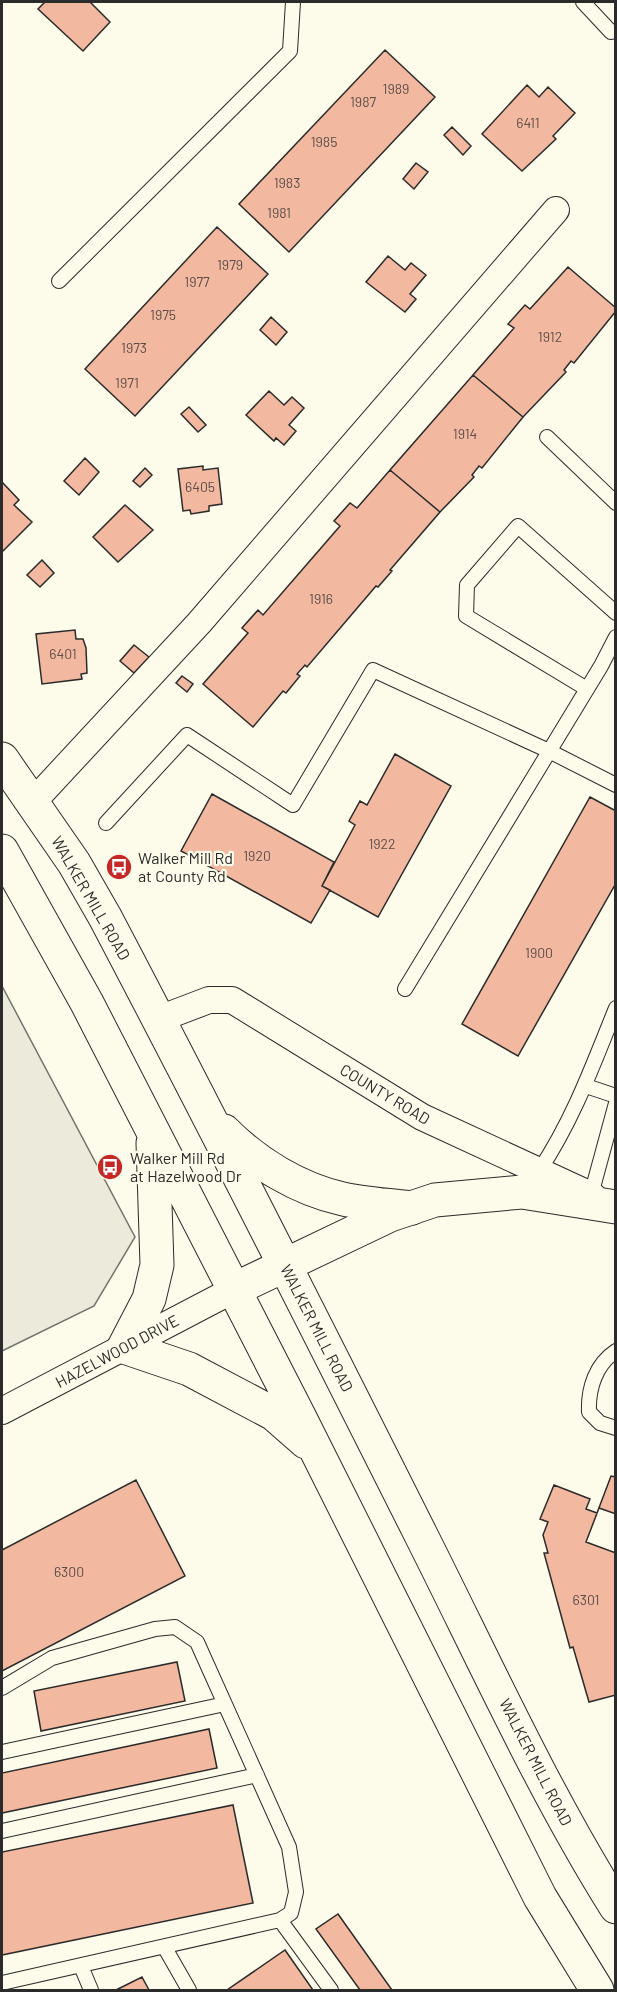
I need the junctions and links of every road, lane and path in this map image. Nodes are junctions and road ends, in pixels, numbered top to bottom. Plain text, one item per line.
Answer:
1 (293, 2) edge
2 (583, 2) edge
3 (615, 31) edge
4 (556, 210) dead end
5 (59, 281) dead end
6 (547, 437) dead end
7 (615, 503) edge
8 (615, 613) edge
9 (615, 637) edge
10 (587, 689) junction
11 (549, 751) junction
12 (2, 759) edge
13 (615, 785) edge
14 (32, 803) junction
15 (106, 824) dead end
16 (2, 851) edge
17 (405, 989) dead end
18 (615, 1012) edge
19 (159, 1019) junction
20 (586, 1086) junction
21 (615, 1096) edge
22 (615, 1103) edge
23 (210, 1118) junction
24 (152, 1130) junction
25 (539, 1172) junction
26 (607, 1202) edge
27 (412, 1208) junction
28 (284, 1264) junction
29 (233, 1290) junction
30 (124, 1347) junction
31 (615, 1351) edge
32 (2, 1411) edge
33 (615, 1428) edge
34 (317, 1451) junction
35 (2, 1688) edge
36 (225, 1704) junction
37 (2, 1752) edge
38 (257, 1775) junction
39 (2, 1831) edge
40 (540, 1897) junction
41 (615, 1907) edge
42 (280, 1920) junction
43 (165, 1948) junction
44 (81, 1966) junction
45 (2, 1983) edge
46 (91, 1990) edge
47 (189, 1990) edge
48 (331, 1990) edge
49 (586, 1990) edge
50 (597, 1990) edge

1 - 5 lane
2 - 3 lane
4 - 14 street
6 - 7 lane
8 - 10 lane
9 - 10 lane
10 - 11 lane
11 - 13 lane
11 - 15 lane
11 - 17 lane
12 - 14 main road, WALKER MILL ROAD
14 - 19 main road, WALKER MILL ROAD
16 - 24 main road
18 - 20 lane
19 - 23 main road, WALKER MILL ROAD
19 - 25 street, COUNTY ROAD
20 - 21 lane
20 - 25 lane
22 - 26 lane
23 - 27 main road
23 - 28 main road, WALKER MILL ROAD
24 - 29 main road
24 - 30 main road
25 - 26 street, COUNTY ROAD
26 - 27 main road
27 - 28 main road
28 - 29 main road
28 - 41 main road, WALKER MILL ROAD
29 - 30 street, HAZELWOOD DRIVE
29 - 34 main road
30 - 32 street, HAZELWOOD DRIVE
30 - 34 main road
31 - 33 lane
34 - 40 main road
35 - 36 lane
36 - 37 lane
36 - 38 lane
38 - 39 lane
38 - 42 lane
40 - 49 main road
40 - 50 main road
42 - 43 lane
42 - 48 lane
43 - 44 lane
43 - 47 lane
44 - 45 lane
44 - 46 lane

